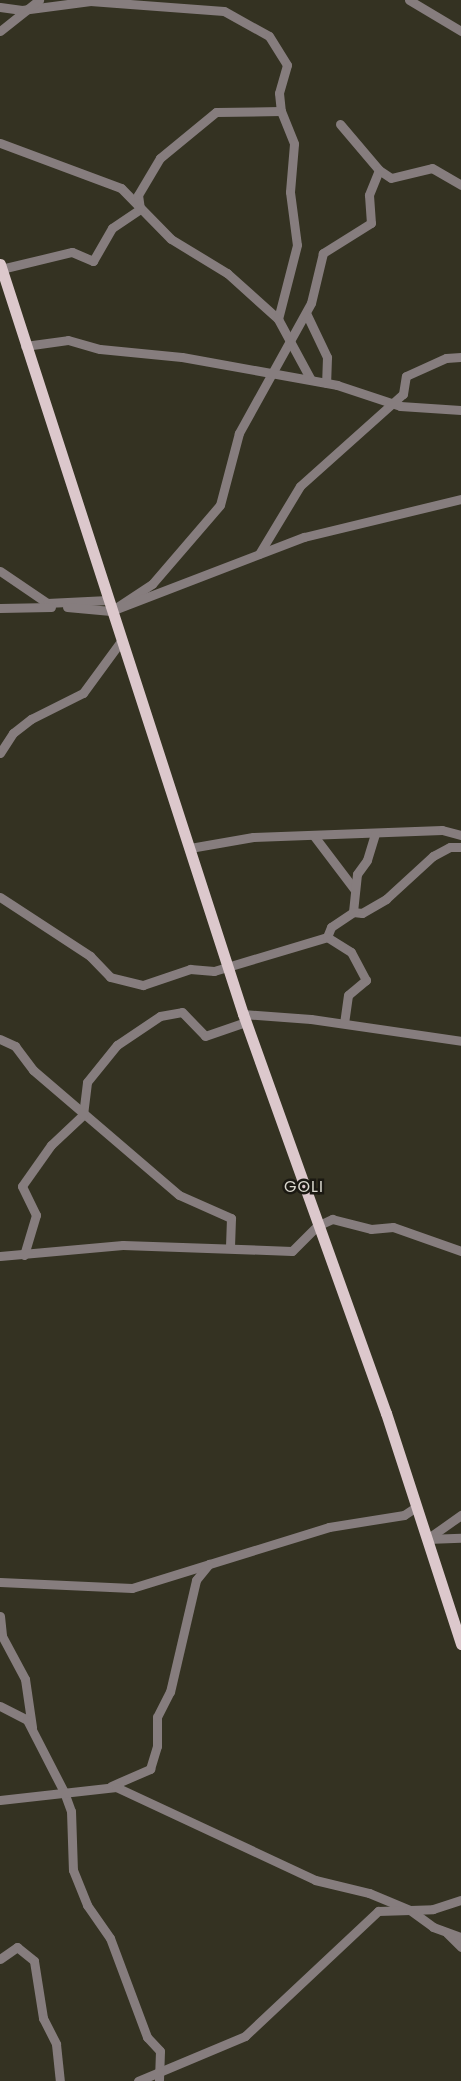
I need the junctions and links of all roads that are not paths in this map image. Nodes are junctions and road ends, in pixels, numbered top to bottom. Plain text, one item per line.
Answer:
1 (39, 0) edge
2 (409, 0) edge
3 (0, 7) edge
4 (22, 10) junction
5 (0, 31) edge
6 (461, 31) edge
7 (281, 111) junction
8 (340, 124) dead end
9 (0, 142) edge
10 (379, 170) junction
11 (461, 185) edge
12 (140, 209) junction
13 (1, 266) edge
14 (306, 313) junction
15 (278, 319) junction
16 (290, 342) junction
17 (25, 346) junction
18 (461, 357) edge
19 (272, 374) junction
20 (311, 380) junction
21 (326, 383) junction
22 (393, 404) junction
23 (461, 410) edge
24 (461, 499) edge
25 (259, 554) junction
26 (0, 571) edge
27 (110, 606) junction
28 (0, 608) edge
29 (122, 642) junction
30 (0, 753) edge
31 (375, 834) junction
32 (461, 835) edge
33 (314, 836) junction
34 (461, 847) edge
35 (190, 848) junction
36 (355, 890) junction
37 (0, 896) edge
38 (353, 912) junction
39 (327, 937) junction
40 (228, 965) junction
41 (245, 1018) junction
42 (344, 1024) junction
43 (0, 1038) edge
44 (461, 1041) edge
45 (84, 1109) junction
46 (317, 1226) junction
47 (230, 1246) junction
48 (459, 1247) edge
49 (24, 1255) junction
50 (0, 1256) edge
51 (416, 1507) junction
52 (461, 1515) edge
53 (461, 1538) edge
54 (427, 1539) junction
55 (209, 1564) junction
56 (0, 1582) edge
57 (0, 1616) edge
58 (461, 1644) edge
59 (0, 1706) edge
60 (33, 1730) junction
61 (110, 1786) junction
62 (64, 1792) junction
63 (0, 1800) edge
64 (461, 1900) edge
65 (410, 1910) junction
66 (447, 1933) junction
67 (461, 1937) edge
68 (461, 1947) edge
69 (0, 1959) edge
70 (158, 2077) edge
71 (60, 2081) edge
72 (138, 2081) edge

1 - 4 street
2 - 6 street
3 - 4 street
4 - 5 street
4 - 7 street
7 - 12 street
7 - 15 street
8 - 10 street
9 - 12 street
10 - 11 street
10 - 14 street
12 - 13 street
12 - 15 street
13 - 17 main road
14 - 16 street
14 - 21 street
15 - 16 street
16 - 19 street
16 - 20 street
17 - 19 street
17 - 27 main road
18 - 22 street
19 - 20 street
19 - 27 street
20 - 21 street
21 - 22 street
22 - 23 street
22 - 25 street
24 - 25 street
25 - 27 street
26 - 27 street
27 - 28 street
27 - 29 main road
29 - 30 street
29 - 35 main road
31 - 32 street
31 - 33 street
31 - 36 street
33 - 35 street
33 - 36 street
34 - 38 street
35 - 40 main road
36 - 38 street
37 - 40 street
38 - 39 street
39 - 40 street
39 - 42 street
40 - 41 main road
41 - 42 street
41 - 45 street
41 - 46 main road
42 - 44 street
43 - 45 street
45 - 47 street
45 - 49 street
46 - 47 street
46 - 48 street
46 - 51 main road
47 - 49 street
49 - 50 street
51 - 54 main road
51 - 55 street
52 - 54 street
53 - 54 street
54 - 58 main road
55 - 56 street
55 - 61 street
57 - 60 street
59 - 60 street
60 - 62 street
61 - 62 street
61 - 65 street
62 - 63 street
62 - 70 street
64 - 65 street
65 - 66 street
65 - 70 street
66 - 67 street
66 - 68 street
69 - 71 street
70 - 72 street

